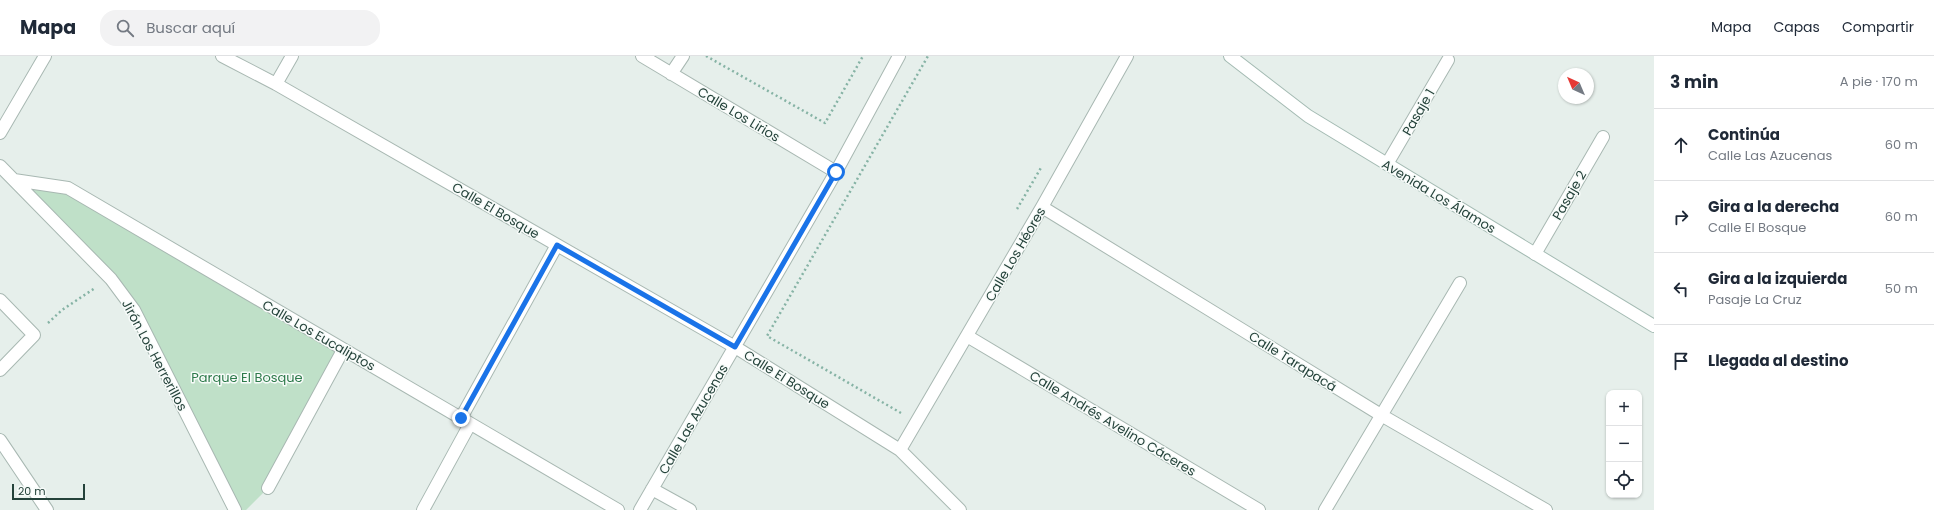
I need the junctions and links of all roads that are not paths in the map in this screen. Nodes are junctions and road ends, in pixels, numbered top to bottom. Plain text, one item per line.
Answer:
1 (45, 56) edge
2 (222, 56) edge
3 (292, 56) edge
4 (642, 56) edge
5 (683, 56) edge
6 (899, 56) edge
7 (1127, 56) edge
8 (1230, 56) edge
9 (1448, 60) dead end
10 (671, 74) junction
11 (276, 84) junction
12 (0, 133) edge
13 (1603, 137) dead end
14 (1387, 164) junction
15 (0, 166) edge
16 (836, 172) junction
17 (14, 180) junction
18 (1042, 207) junction
19 (557, 245) junction
20 (1535, 254) junction
21 (1460, 282) dead end
22 (0, 300) edge
23 (1654, 326) edge
24 (967, 336) junction
25 (735, 347) junction
26 (343, 350) junction
27 (0, 370) edge
28 (1381, 415) junction
29 (466, 421) junction
30 (0, 440) edge
31 (900, 450) junction
32 (268, 488) dead end
33 (652, 489) junction
34 (47, 510) edge
35 (235, 510) edge
36 (424, 510) edge
37 (618, 510) edge
38 (640, 510) edge
39 (690, 510) edge
40 (960, 510) edge
41 (1259, 510) edge
42 (1325, 510) edge
43 (1546, 510) edge

1 - 12 street
2 - 11 street, Calle El Bosque
3 - 11 street
4 - 10 street, Calle Los Lirios
5 - 10 street
6 - 16 street, Calle Las Azucenas
7 - 18 street, Calle Los Héores
8 - 14 street, Avenida Los Álamos
9 - 14 street, Pasaje 1
10 - 16 street, Calle Los Lirios
11 - 19 street, Calle El Bosque
13 - 20 street, Pasaje 2
14 - 20 street, Avenida Los Álamos
15 - 17 street, Jirón Los Herrerillos
16 - 25 street, Calle Las Azucenas
17 - 26 street, Calle Los Eucaliptos
17 - 35 street, Jirón Los Herrerillos
18 - 24 street, Calle Los Héores
18 - 28 street, Calle Tarapacá
19 - 25 street, Calle El Bosque
19 - 29 street
20 - 23 street, Avenida Los Álamos
21 - 28 street
22 - 27 street
24 - 31 street, Calle Los Héores
24 - 41 street, Calle Andrés Avelino Cáceres
25 - 31 street, Calle El Bosque
25 - 33 street, Calle Las Azucenas
26 - 29 street, Calle Los Eucaliptos
26 - 32 street
28 - 42 street
28 - 43 street, Calle Tarapacá
29 - 36 street
29 - 37 street, Calle Los Eucaliptos
30 - 34 street
31 - 40 street, Calle El Bosque
33 - 38 street, Calle Las Azucenas
33 - 39 street

